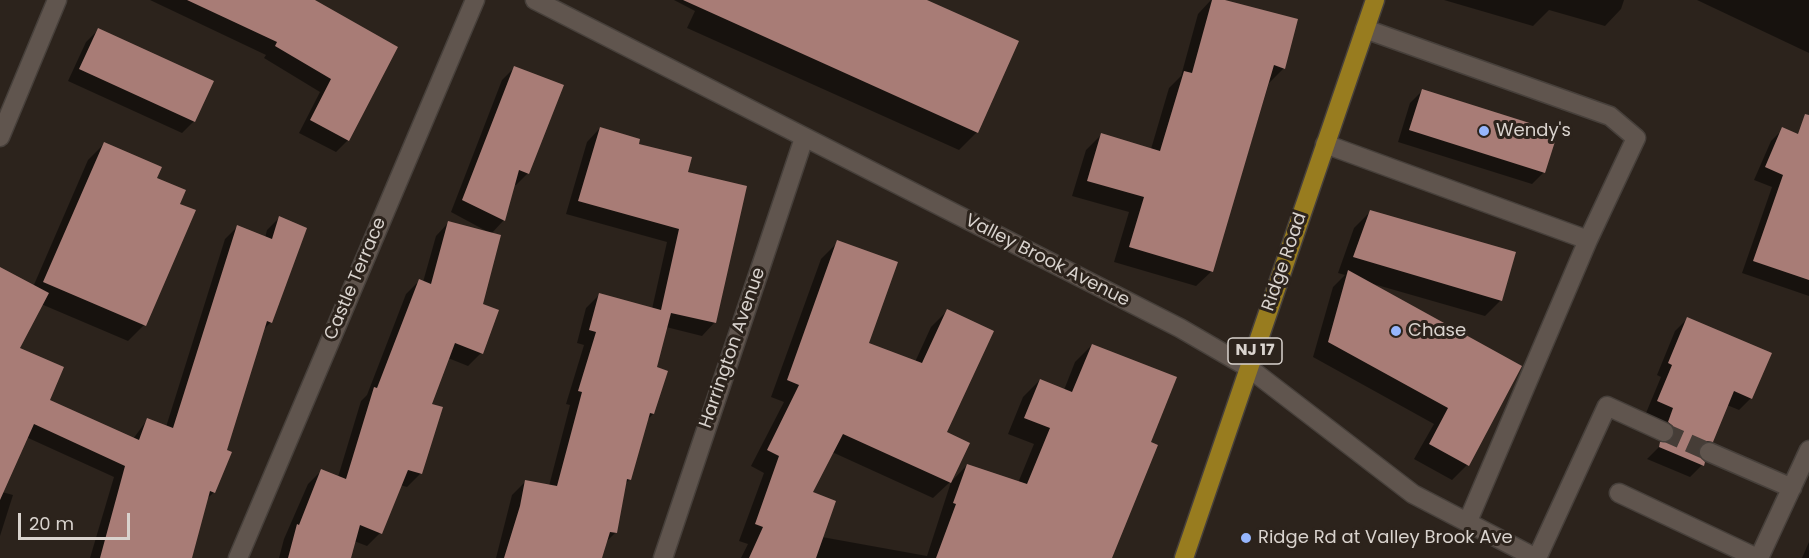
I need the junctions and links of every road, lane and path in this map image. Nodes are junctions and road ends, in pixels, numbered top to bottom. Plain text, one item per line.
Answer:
1 (57, 0) edge
2 (475, 0) edge
3 (535, 0) edge
4 (1375, 0) edge
5 (1365, 29) junction
6 (0, 137) edge
7 (804, 138) junction
8 (1325, 144) junction
9 (1588, 240) junction
10 (1249, 368) junction
11 (1664, 432) tunnel mouth
12 (1809, 450) edge
13 (1709, 452) tunnel mouth
14 (1792, 488) junction
15 (1619, 493) dead end
16 (1468, 521) junction
17 (238, 558) edge
18 (663, 558) edge
19 (1184, 558) edge
20 (1537, 558) edge
21 (1758, 558) edge

1 - 6 street
2 - 17 street, Castle Terrace
3 - 7 street, Valley Brook Avenue
4 - 5 main road, Ridge Road / NJ 17
5 - 8 main road, Ridge Road / NJ 17
5 - 9 street
7 - 10 street, Valley Brook Avenue
7 - 18 street, Harrington Avenue
8 - 9 street
8 - 10 main road, Ridge Road / NJ 17
9 - 16 street
10 - 16 street, Valley Brook Avenue
10 - 19 main road, Ridge Road / NJ 17
11 - 20 street
12 - 14 street
13 - 14 street
14 - 21 street
15 - 21 street
16 - 20 street, Valley Brook Avenue

